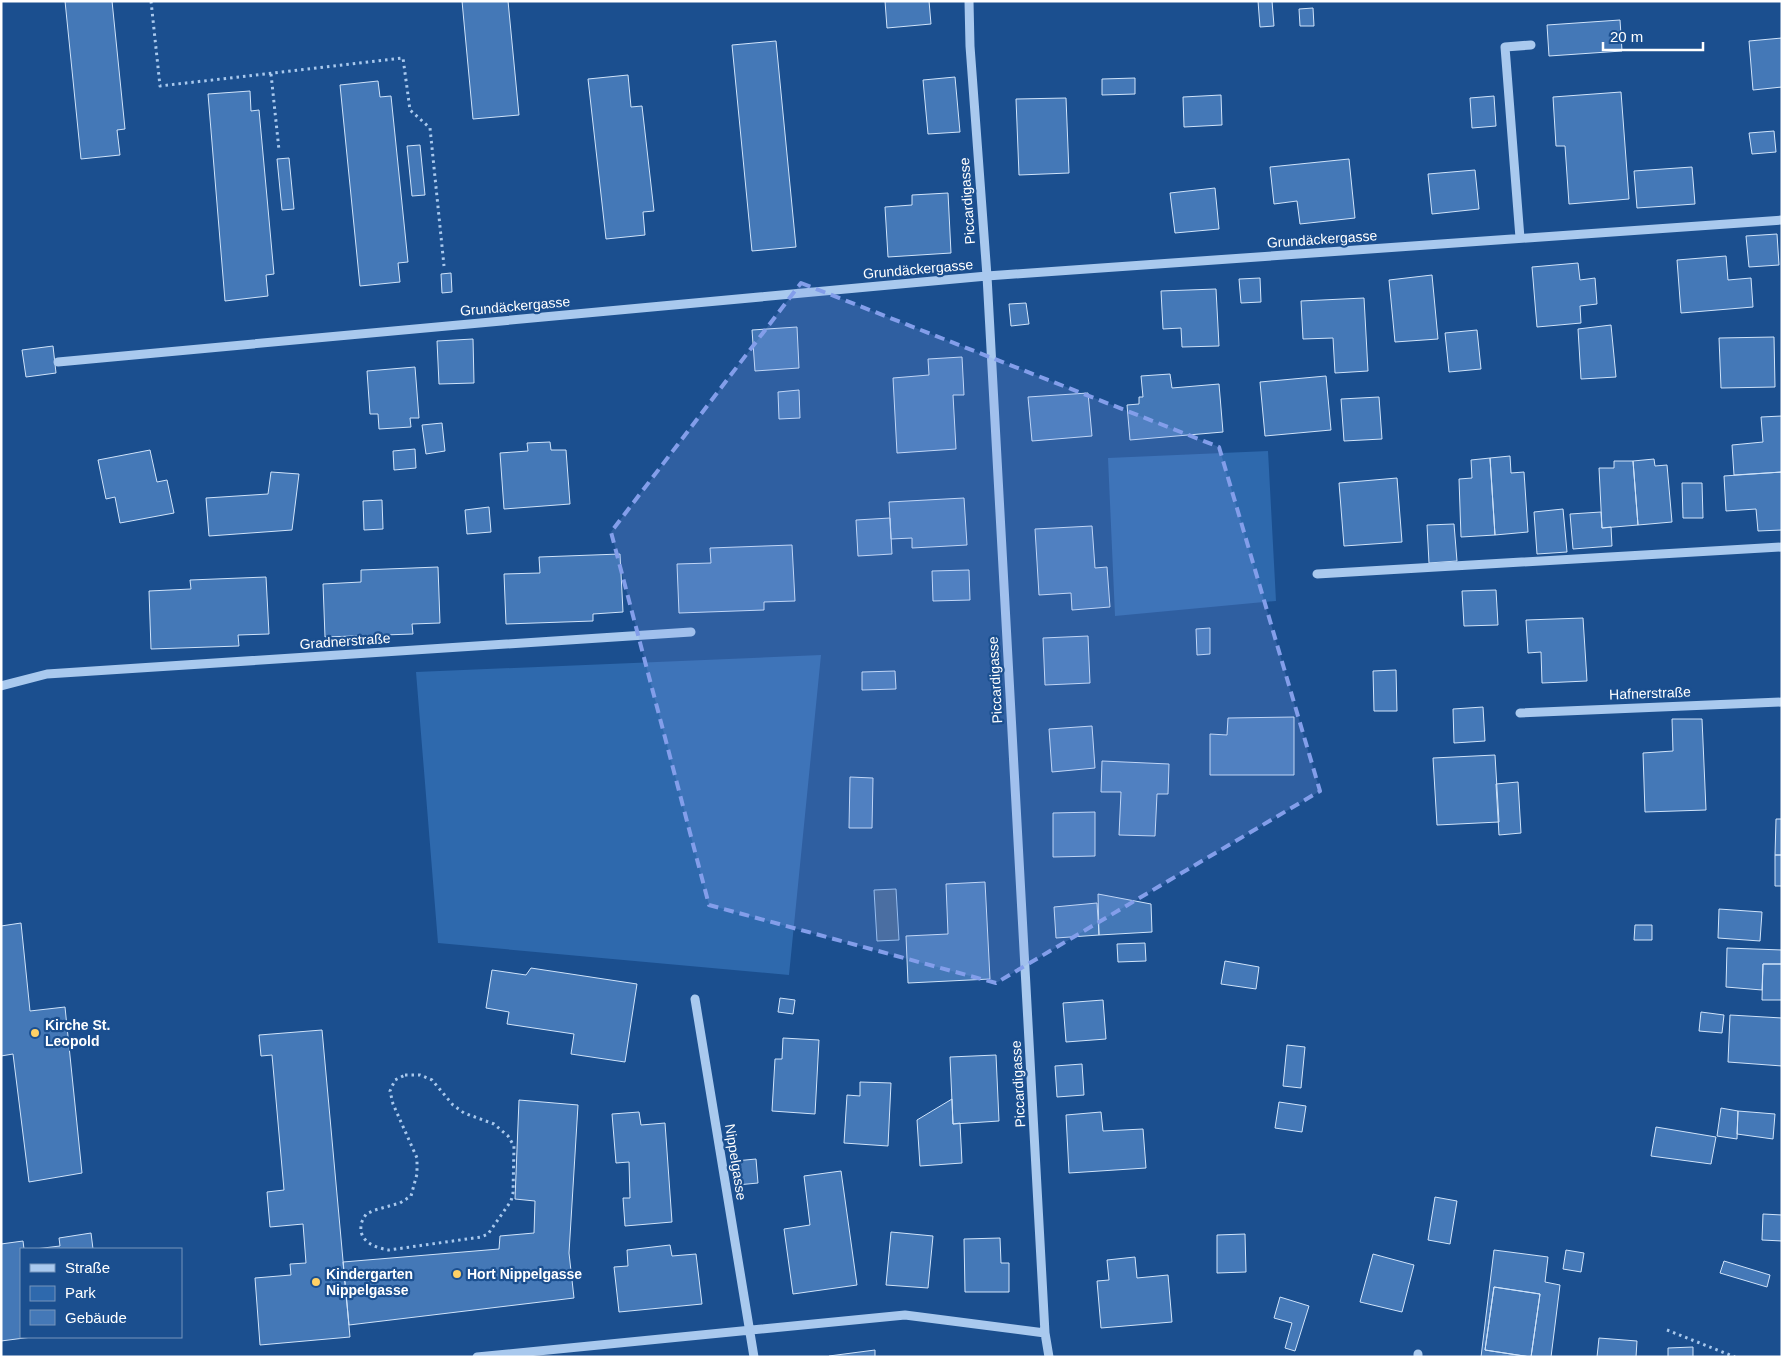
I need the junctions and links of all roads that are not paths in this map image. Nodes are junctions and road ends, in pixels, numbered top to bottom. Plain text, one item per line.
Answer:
1 (969, 1) edge
2 (1531, 45) dead end
3 (1782, 220) edge
4 (1520, 238) junction
5 (986, 276) junction
6 (58, 362) dead end
7 (1782, 547) edge
8 (1318, 574) dead end
9 (691, 632) dead end
10 (1, 686) edge
11 (1782, 702) edge
12 (1520, 713) dead end
13 (694, 999) dead end
14 (750, 1330) junction
15 (1045, 1333) junction
16 (477, 1357) edge
17 (754, 1357) edge
18 (1049, 1357) edge

1 - 5 street, Piccardigasse
2 - 4 street
3 - 4 street, Grundäckergasse
4 - 5 street, Grundäckergasse
5 - 6 street, Grundäckergasse
5 - 15 street, Piccardigasse
7 - 8 street
9 - 10 street, Gradnerstraße
11 - 12 street, Hafnerstraße
13 - 14 street, Nippelgasse
14 - 15 street
14 - 16 street
14 - 17 street, Nippelgasse
15 - 18 street, Piccardigasse

